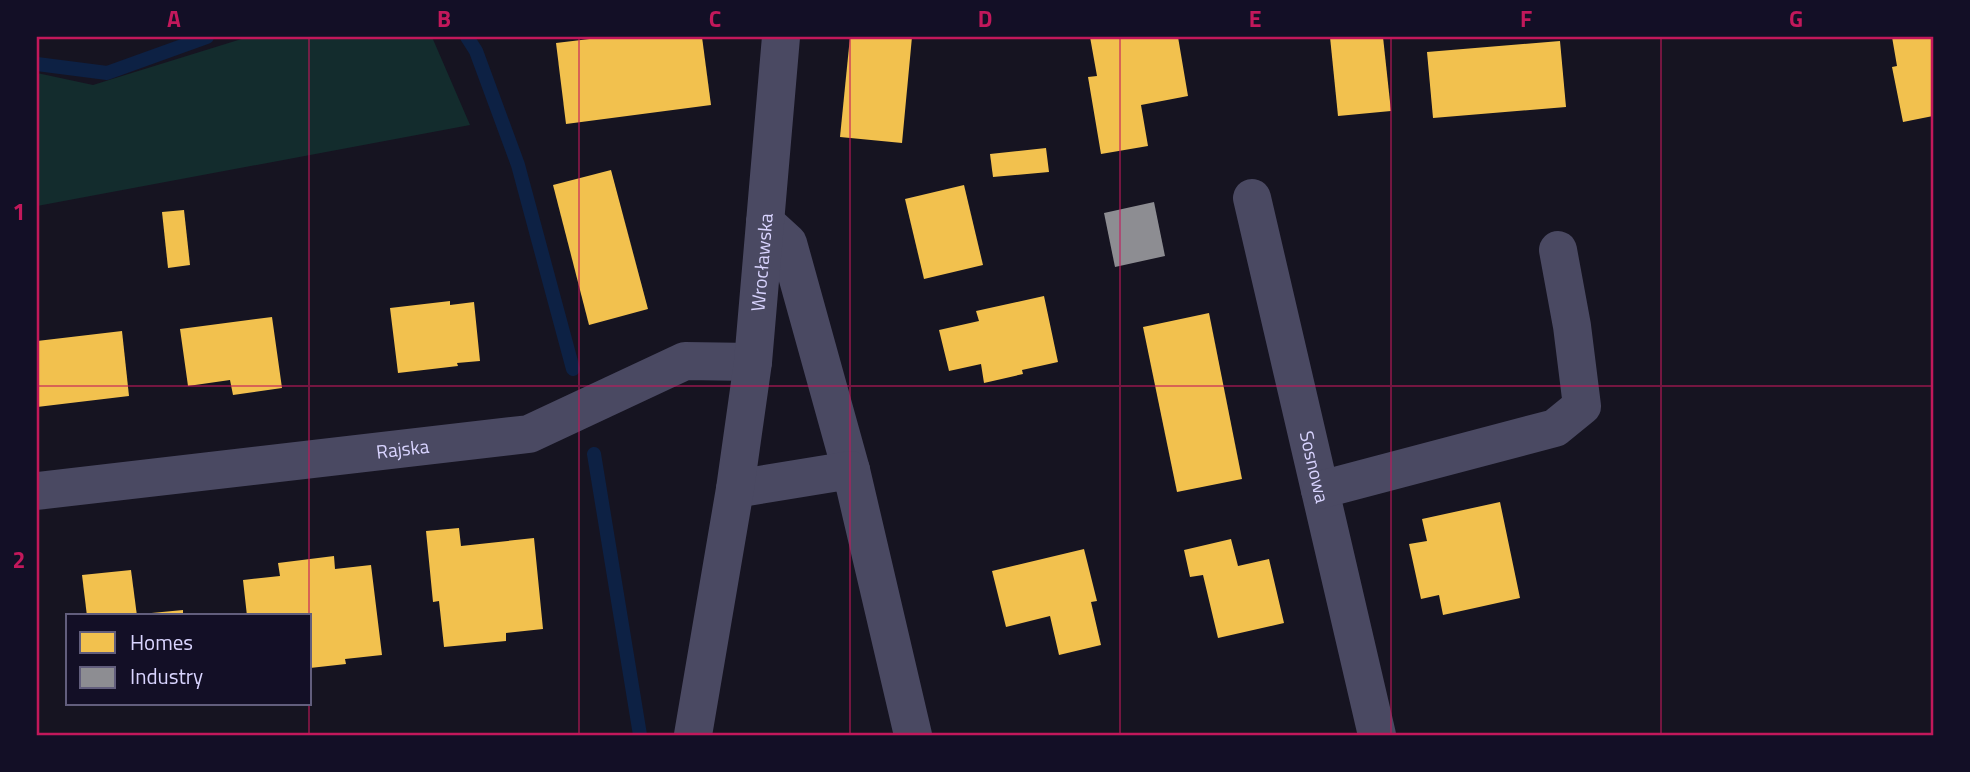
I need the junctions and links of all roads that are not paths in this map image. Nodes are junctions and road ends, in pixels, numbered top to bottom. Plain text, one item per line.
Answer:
1 (781, 37) edge
2 (1252, 198) dead end
3 (765, 222) junction
4 (1558, 250) dead end
5 (753, 362) junction
6 (851, 470) junction
7 (735, 489) junction
8 (1320, 490) junction
9 (37, 491) edge
10 (693, 735) edge
11 (913, 735) edge
12 (1377, 735) edge

1 - 3 street, Wrocławska
2 - 8 street, Sosnowa
3 - 5 street, Wrocławska
3 - 6 street
4 - 8 street
5 - 7 street, Wrocławska
5 - 9 street, Rajska
6 - 7 street
6 - 11 street
7 - 10 street, Wrocławska
8 - 12 street, Sosnowa

